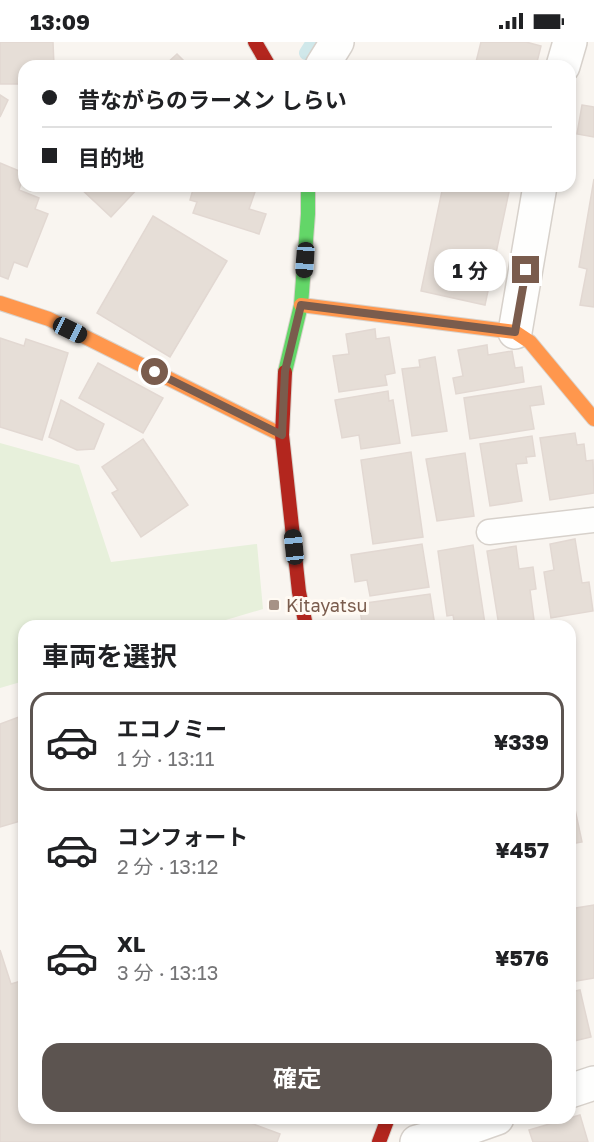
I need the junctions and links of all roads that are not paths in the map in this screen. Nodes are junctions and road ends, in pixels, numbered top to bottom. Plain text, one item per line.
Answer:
1 (255, 42) edge
2 (337, 42) edge
3 (570, 42) edge
4 (265, 60) edge
5 (326, 60) edge
6 (565, 60) edge
7 (308, 192) edge
8 (539, 192) edge
9 (0, 303) edge
10 (301, 305) junction
11 (515, 332) junction
12 (594, 419) edge
13 (282, 435) junction
14 (594, 520) edge
15 (489, 532) dead end
16 (305, 620) edge
17 (594, 1083) edge
18 (576, 1089) edge
19 (385, 1124) edge
20 (480, 1124) edge
21 (378, 1142) edge
22 (417, 1142) edge

1 - 4 street
2 - 5 street
3 - 6 street
7 - 10 street
8 - 11 street
9 - 13 street
10 - 11 street
10 - 13 street
11 - 12 street
13 - 16 street
14 - 15 lane
17 - 18 street
19 - 21 street
20 - 22 street

